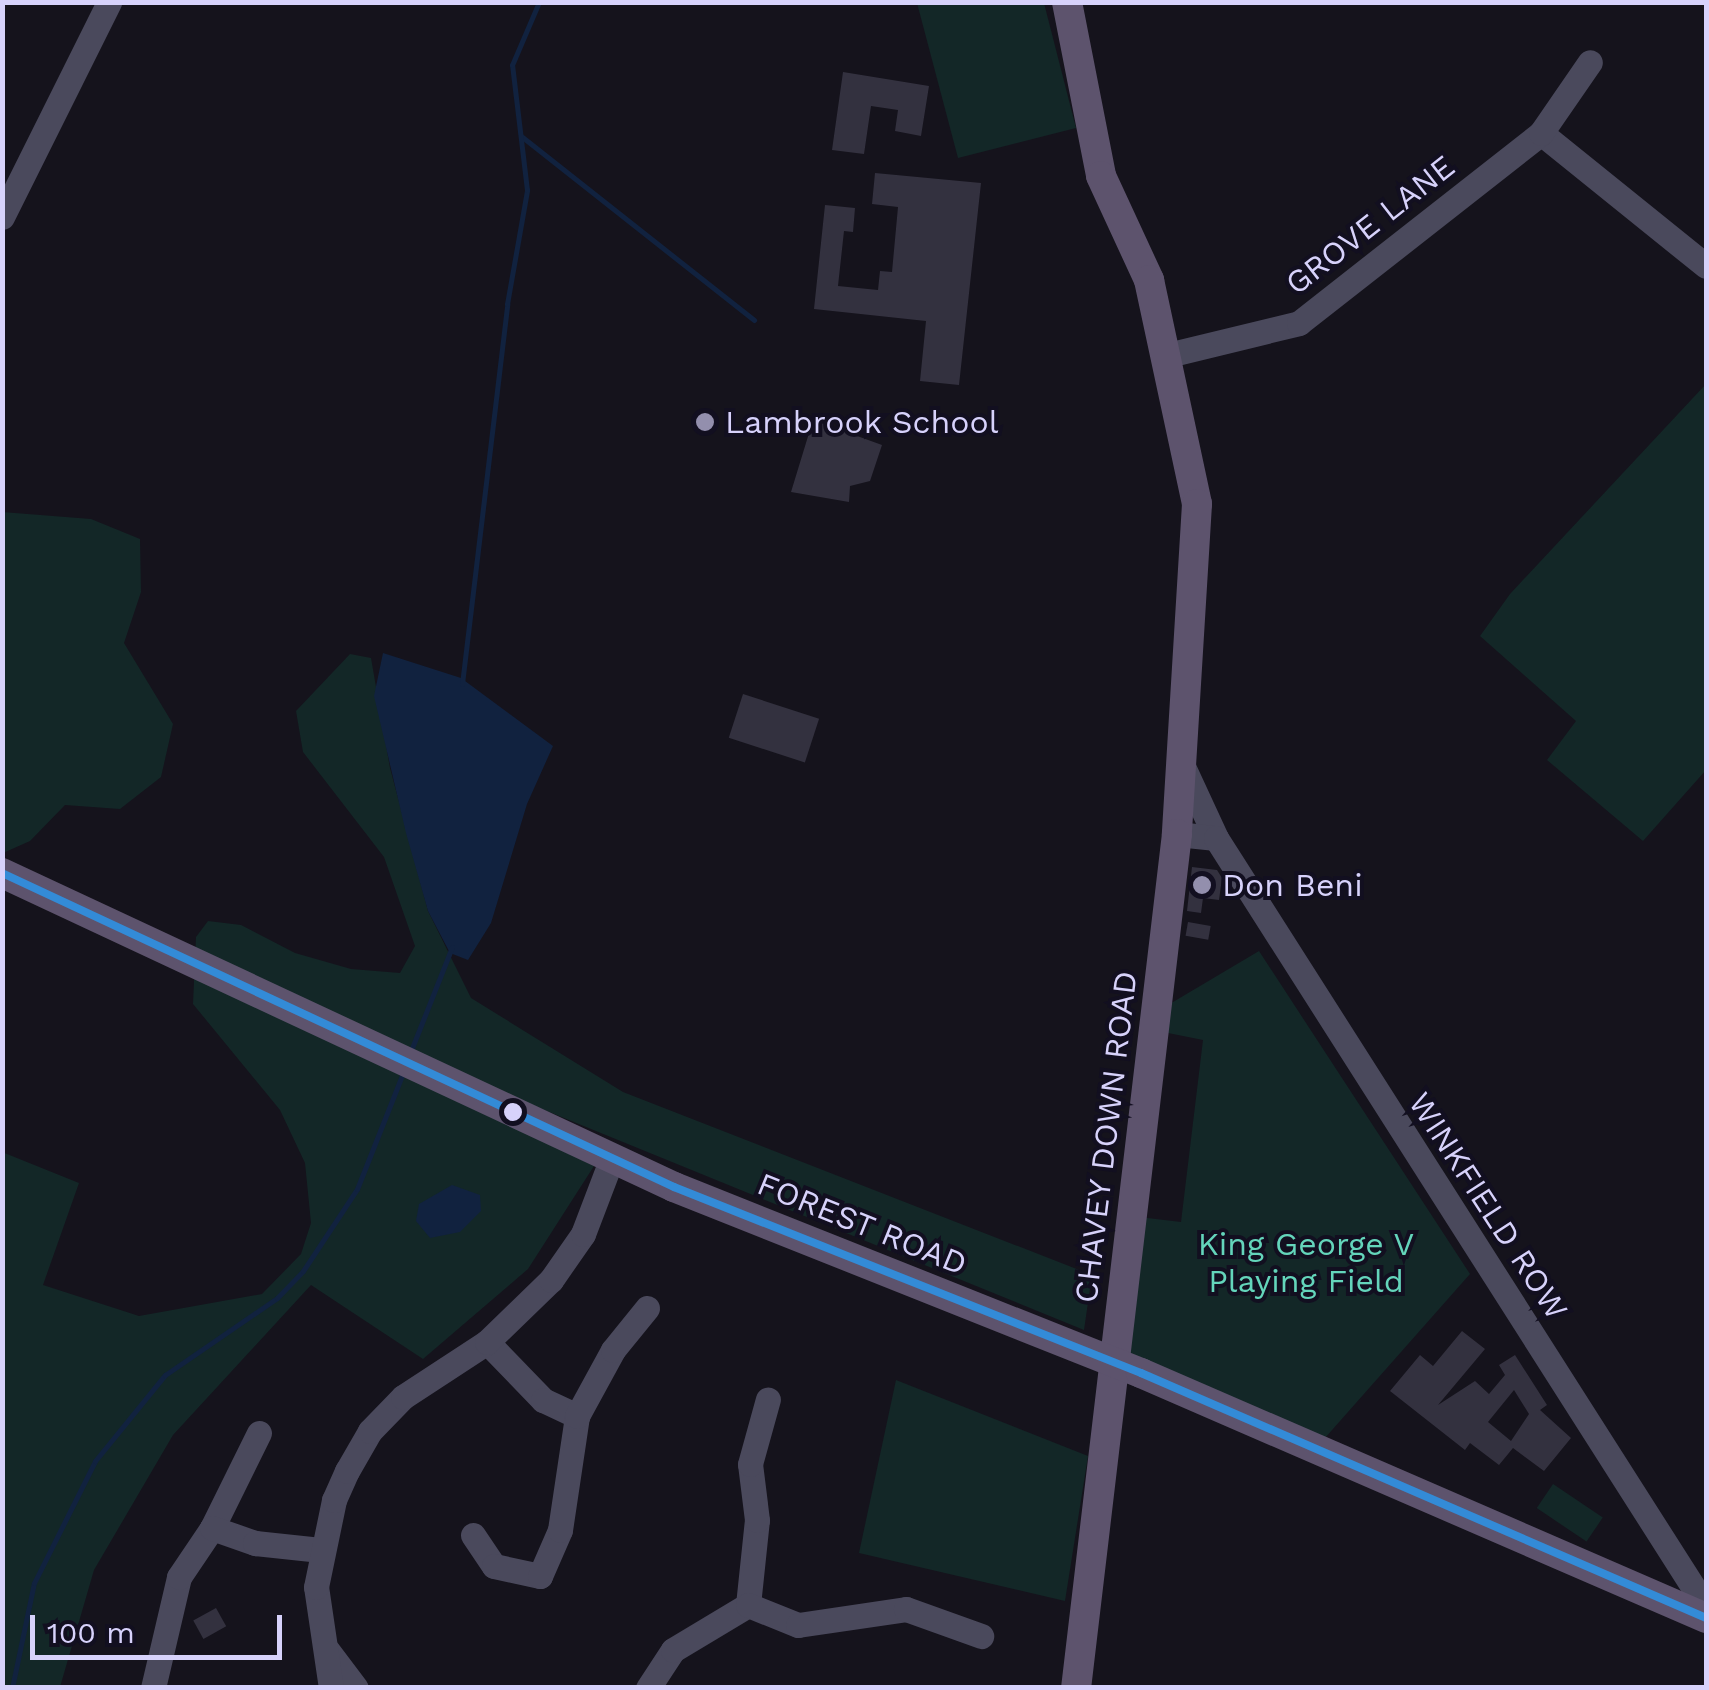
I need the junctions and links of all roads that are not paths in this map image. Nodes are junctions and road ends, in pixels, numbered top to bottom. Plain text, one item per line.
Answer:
1 (108, 2) edge
2 (1068, 2) edge
3 (1590, 62) dead end
4 (1541, 133) junction
5 (2, 217) edge
6 (1706, 266) edge
7 (1168, 354) junction
8 (1178, 756) junction
9 (1176, 834) junction
10 (1216, 838) junction
11 (2, 873) edge
12 (612, 1158) junction
13 (647, 1308) dead end
14 (487, 1342) junction
15 (1115, 1362) junction
16 (768, 1399) dead end
17 (578, 1416) junction
18 (259, 1433) dead end
19 (212, 1528) junction
20 (473, 1535) dead end
21 (321, 1550) junction
22 (748, 1605) junction
23 (1706, 1607) edge
24 (1706, 1618) edge
25 (981, 1636) dead end
26 (325, 1647) junction
27 (153, 1688) edge
28 (331, 1688) edge
29 (356, 1688) edge
30 (648, 1688) edge
31 (1076, 1688) edge

1 - 5 street
2 - 7 main road, WINKFIELD ROW
3 - 4 street, GROVE LANE
4 - 6 street
4 - 7 street, GROVE LANE
7 - 8 main road, WINKFIELD ROW
8 - 9 main road, WINKFIELD ROW
8 - 10 street, WINKFIELD ROW
9 - 10 street
9 - 15 main road, CHAVEY DOWN ROAD
10 - 23 street, WINKFIELD ROW
11 - 12 main road, FOREST ROAD
12 - 14 street
12 - 15 main road, FOREST ROAD
13 - 17 street
14 - 17 street
14 - 21 street
15 - 24 main road, FOREST ROAD
15 - 31 main road, CHAVEY DOWN ROAD
16 - 22 street
17 - 20 street
18 - 19 street
19 - 21 street
19 - 27 street
21 - 26 street
22 - 25 street
22 - 30 street
26 - 28 street
26 - 29 street

